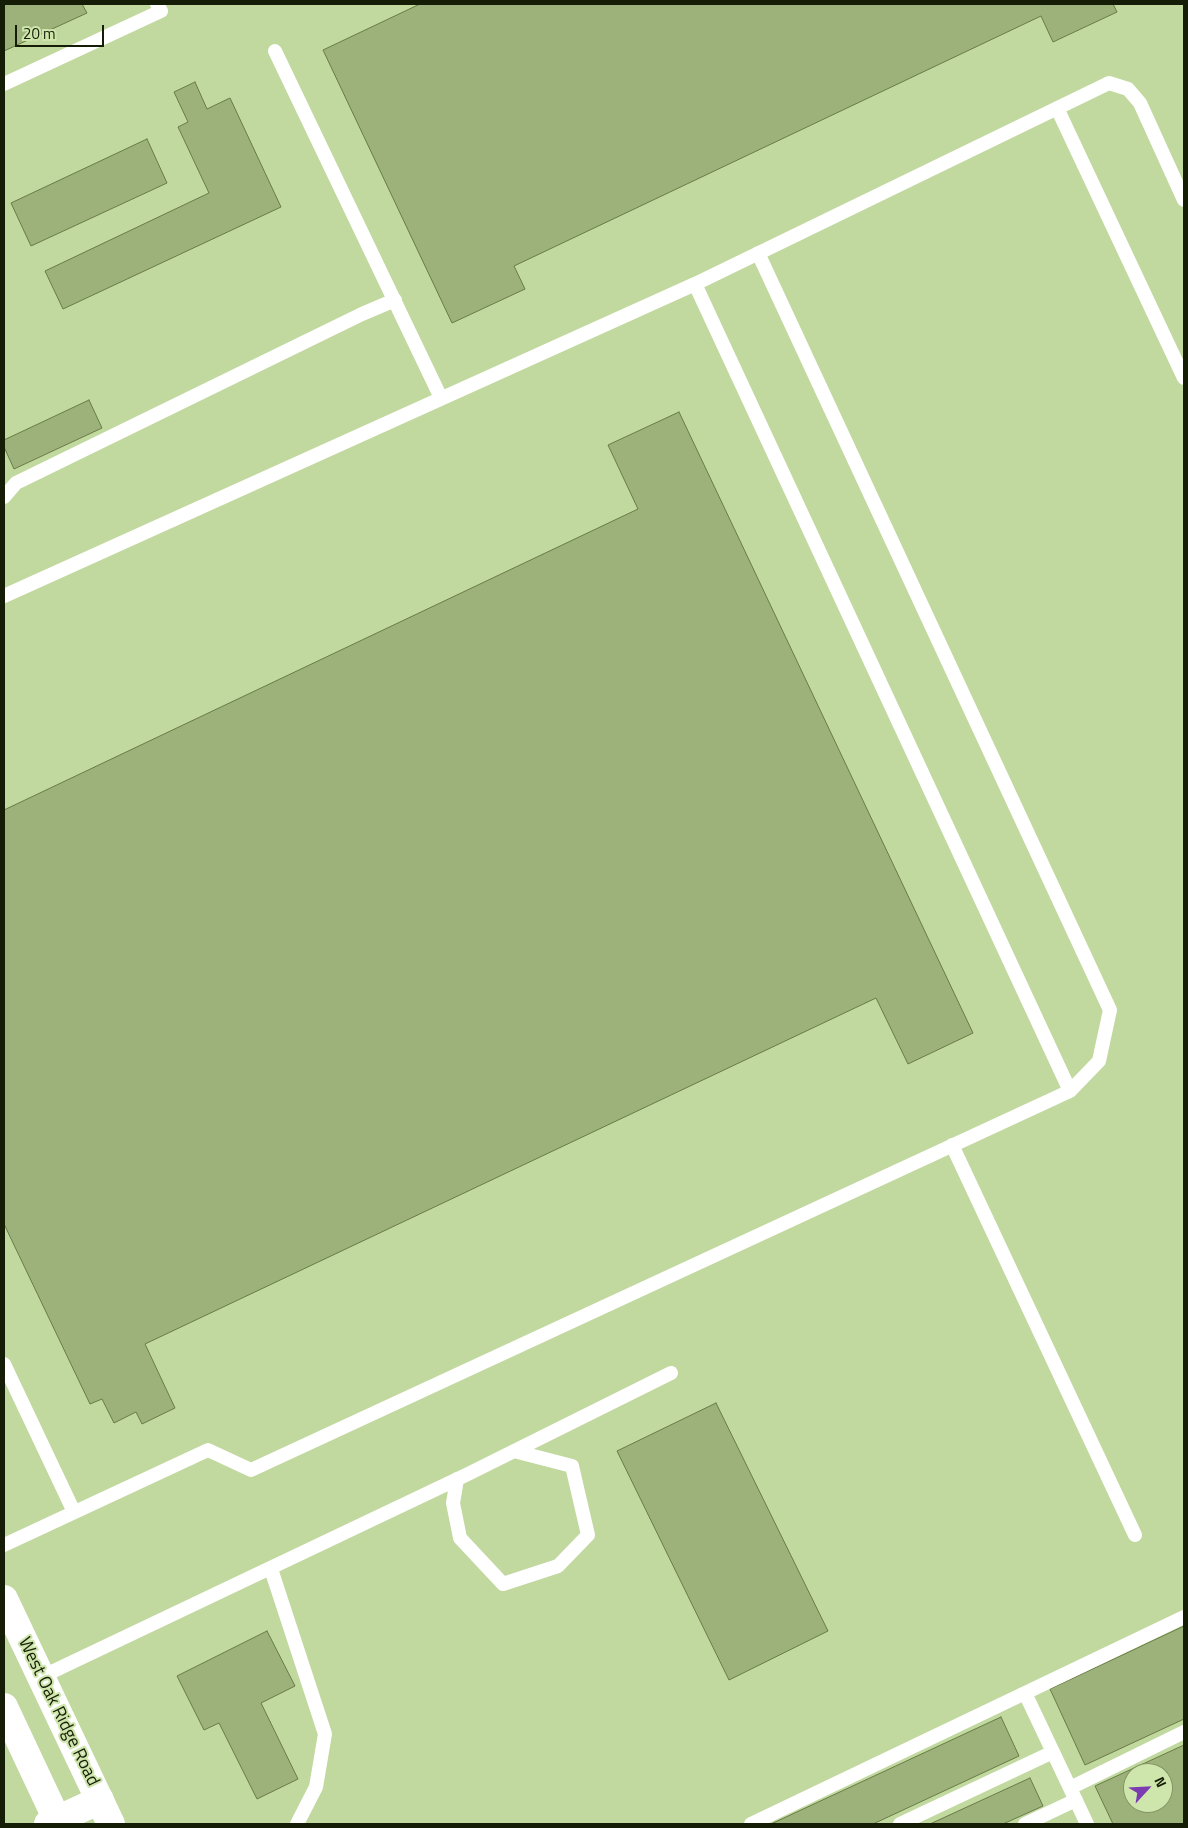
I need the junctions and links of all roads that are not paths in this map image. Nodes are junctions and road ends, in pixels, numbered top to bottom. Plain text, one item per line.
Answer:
1 (157, 4) edge
2 (275, 51) dead end
3 (4, 84) edge
4 (1057, 108) junction
5 (1184, 200) edge
6 (758, 253) junction
7 (694, 284) junction
8 (394, 300) junction
9 (1184, 378) edge
10 (442, 398) junction
11 (4, 497) edge
12 (4, 596) edge
13 (1070, 1091) junction
14 (952, 1146) junction
15 (4, 1364) edge
16 (671, 1373) dead end
17 (514, 1451) junction
18 (457, 1479) junction
19 (74, 1512) junction
20 (1135, 1535) dead end
21 (4, 1545) edge
22 (271, 1569) junction
23 (4, 1600) edge
24 (1184, 1617) edge
25 (41, 1677) junction
26 (1025, 1693) junction
27 (4, 1708) edge
28 (1184, 1732) edge
29 (1053, 1752) junction
30 (1073, 1794) junction
31 (106, 1812) edge
32 (55, 1823) edge
33 (297, 1824) edge
34 (751, 1824) edge
35 (900, 1824) edge
36 (1025, 1824) edge
37 (1087, 1824) edge

1 - 3 lane
2 - 8 lane
4 - 5 lane
4 - 6 lane
4 - 9 lane
6 - 7 lane
6 - 13 lane
7 - 10 lane
7 - 13 lane
8 - 10 lane
8 - 11 lane
10 - 12 lane
13 - 14 lane
14 - 19 lane
14 - 20 lane
15 - 19 lane
16 - 17 lane
17 - 18 lane
17 - 18 lane
18 - 22 lane
19 - 21 lane
22 - 25 lane
22 - 33 lane
23 - 25 street, West Oak Ridge Road
24 - 26 lane
25 - 31 street, West Oak Ridge Road
26 - 29 lane
26 - 34 lane
27 - 32 street
28 - 30 lane
29 - 30 lane
29 - 35 lane
30 - 36 lane
30 - 37 lane
31 - 32 street

